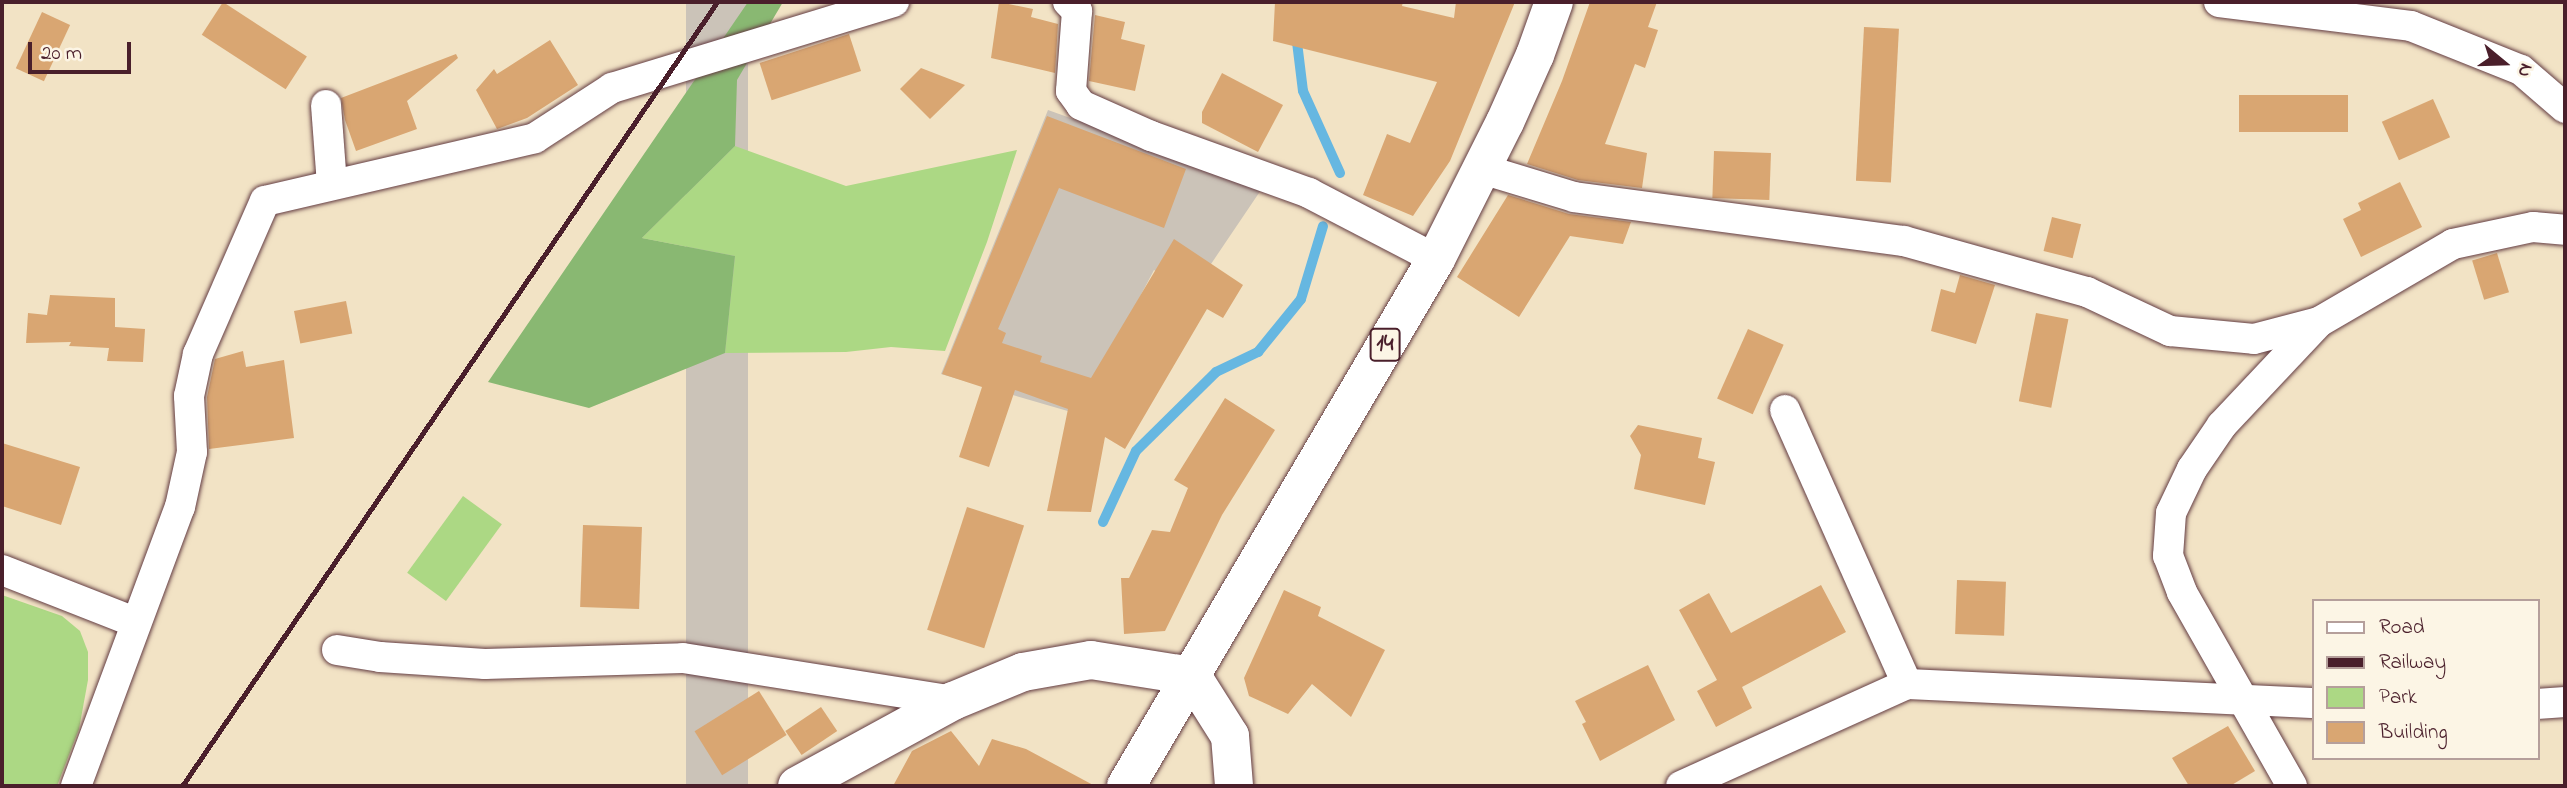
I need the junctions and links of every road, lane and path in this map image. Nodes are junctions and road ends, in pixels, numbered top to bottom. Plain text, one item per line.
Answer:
1 (894, 2) edge
2 (1068, 2) edge
3 (1554, 2) edge
4 (2219, 2) edge
5 (326, 105) dead end
6 (2565, 108) edge
7 (1482, 169) junction
8 (332, 184) junction
9 (2565, 230) edge
10 (1436, 259) junction
11 (2319, 322) junction
12 (1785, 410) dead end
13 (2, 570) edge
14 (135, 622) junction
15 (337, 650) dead end
16 (1192, 676) junction
17 (1907, 684) junction
18 (2241, 700) junction
19 (953, 701) junction
20 (2565, 702) edge
21 (2312, 703) edge
22 (2539, 704) edge
23 (76, 786) edge
24 (797, 786) edge
25 (1126, 786) edge
26 (1234, 786) edge
27 (1681, 786) edge
28 (2292, 786) edge

1 - 8 street
2 - 10 street
3 - 7 main road, 14
4 - 6 street
5 - 8 street
7 - 10 main road, 14
7 - 11 street
8 - 14 street
9 - 11 street
10 - 16 main road, 14
11 - 18 street
12 - 17 street
13 - 14 street
14 - 23 street
15 - 19 street
16 - 19 main road
16 - 25 main road, 14
16 - 26 main road
17 - 18 street
17 - 27 street
18 - 21 street
18 - 28 street
19 - 24 main road
20 - 22 street

